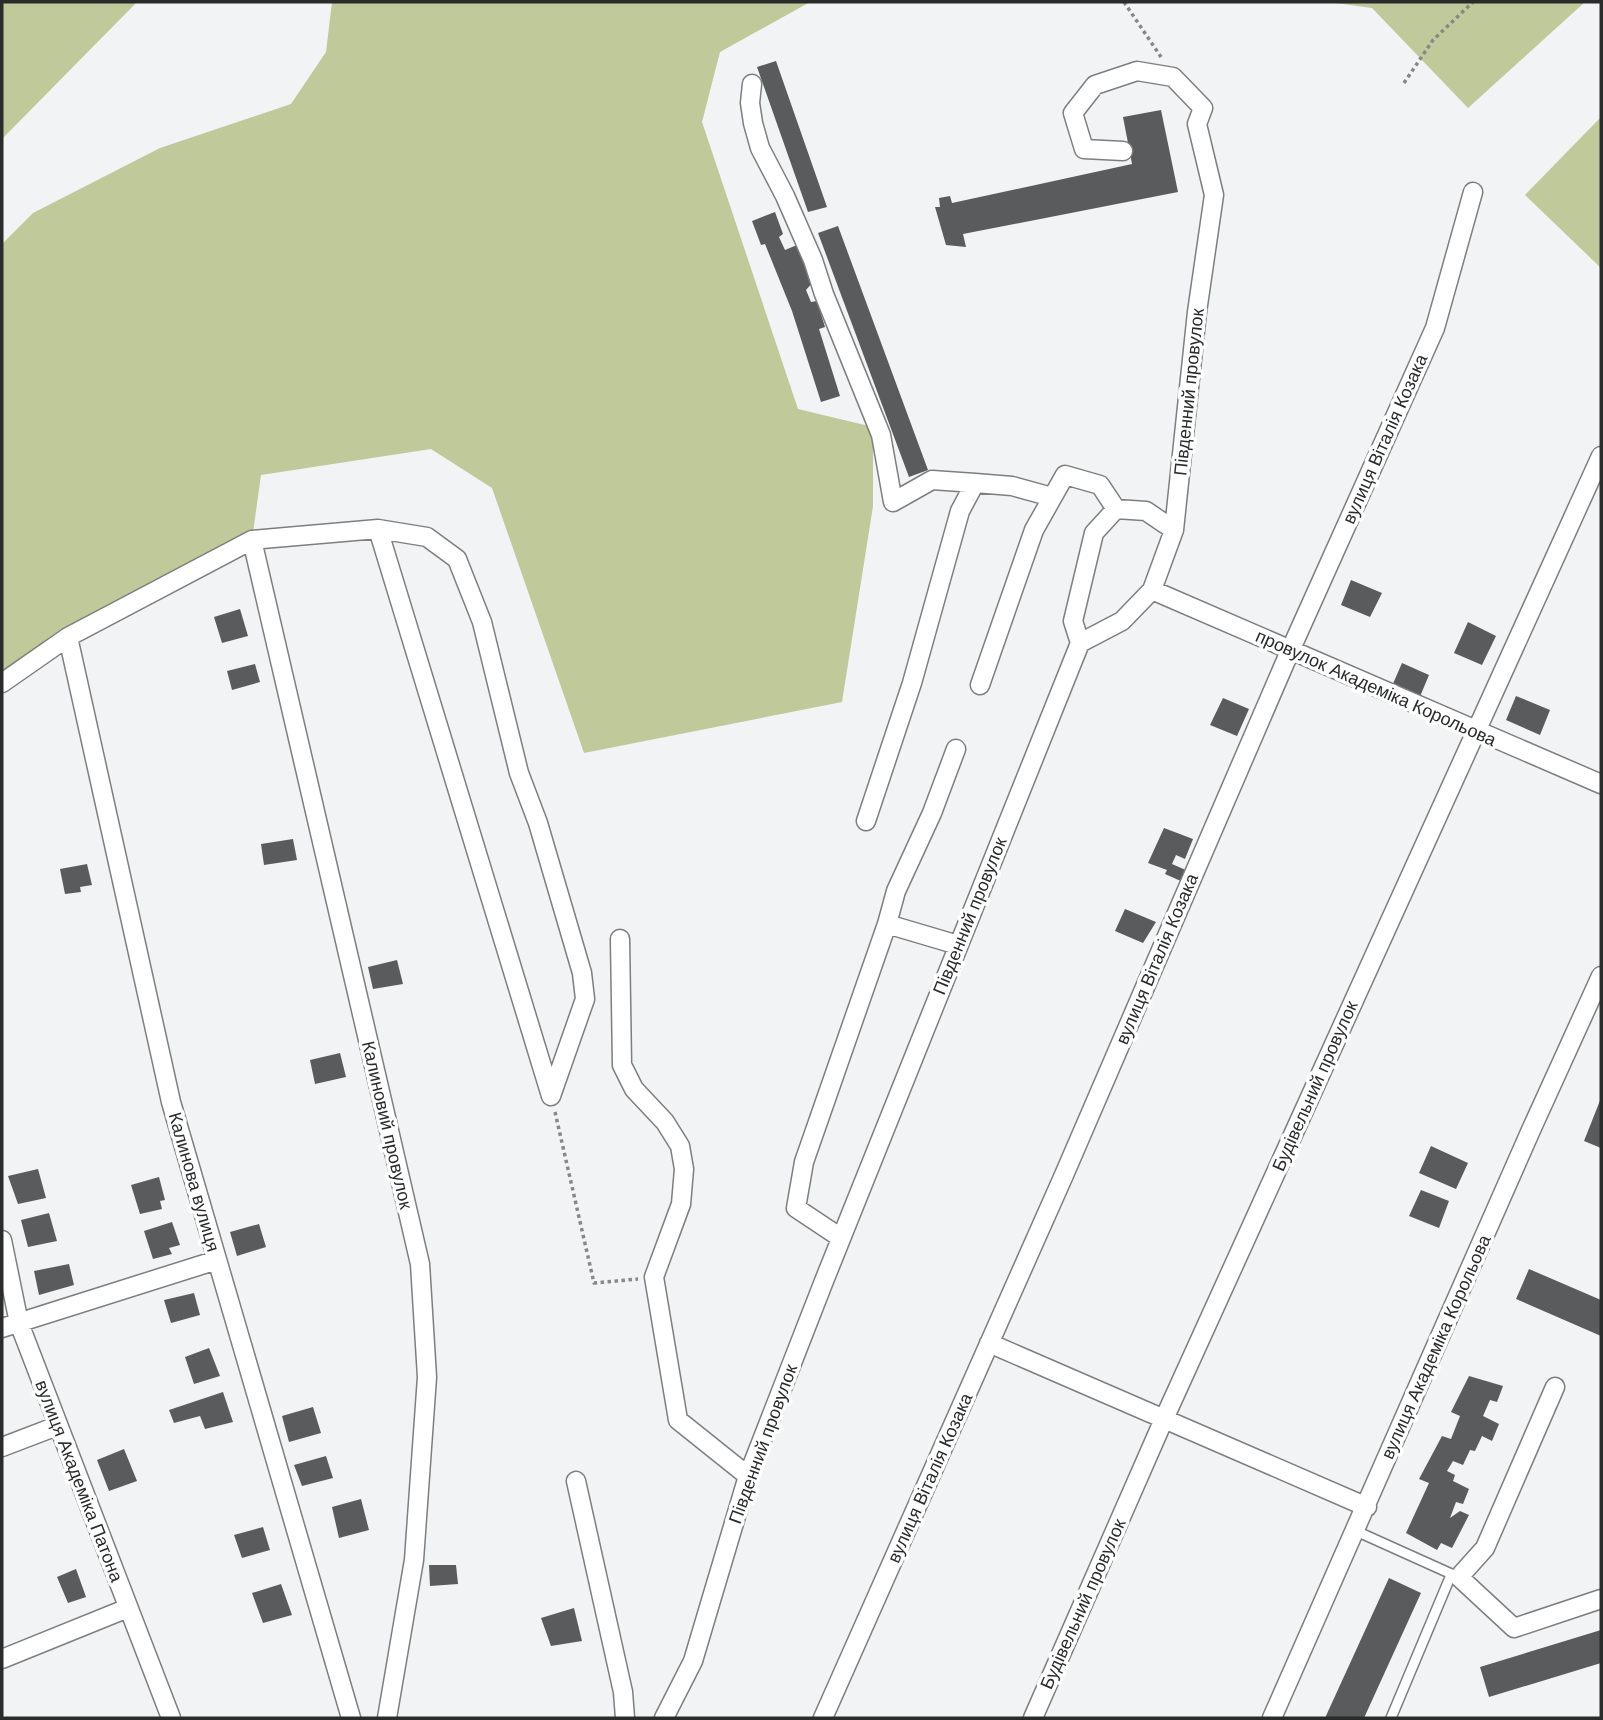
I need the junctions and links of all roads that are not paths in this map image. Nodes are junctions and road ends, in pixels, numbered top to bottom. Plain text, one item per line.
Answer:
1 (752, 84) dead end
2 (1123, 151) dead end
3 (1473, 192) dead end
4 (1601, 456) edge
5 (975, 483) junction
6 (1052, 498) junction
7 (1116, 509) junction
8 (378, 529) junction
9 (1174, 530) junction
10 (252, 540) junction
11 (1152, 590) junction
12 (68, 637) junction
13 (1080, 643) junction
14 (1290, 651) junction
15 (2, 683) edge
16 (980, 685) dead end
17 (1476, 732) junction
18 (956, 749) dead end
19 (1601, 784) edge
20 (866, 821) dead end
21 (887, 924) junction
22 (620, 939) dead end
23 (958, 945) junction
24 (1601, 976) edge
25 (1596, 1001) edge
26 (841, 1238) junction
27 (2, 1240) edge
28 (217, 1260) junction
29 (10, 1325) edge
30 (989, 1343) junction
31 (1555, 1387) dead end
32 (1164, 1419) junction
33 (57, 1426) junction
34 (2, 1447) edge
35 (748, 1476) junction
36 (576, 1482) dead end
37 (1367, 1507) junction
38 (1356, 1531) junction
39 (1455, 1576) junction
40 (1601, 1599) edge
41 (128, 1608) junction
42 (2, 1659) edge
43 (171, 1718) edge
44 (351, 1718) edge
45 (387, 1718) edge
46 (625, 1718) edge
47 (664, 1718) edge
48 (823, 1718) edge
49 (1033, 1718) edge
50 (1272, 1718) edge
51 (1391, 1718) edge

1 - 5 street
2 - 9 street, Південний провулок
3 - 14 street, вулиця Віталія Козака
4 - 17 street, Будівельний провулок
5 - 6 street
5 - 20 street
6 - 7 street
6 - 16 street
7 - 9 street
7 - 13 street
8 - 8 street
8 - 10 street
9 - 11 street, Південний провулок
10 - 12 street
10 - 45 street, Калиновий провулок
11 - 13 street, Південний провулок
11 - 14 street, провулок Академіка Корольова
12 - 15 street
12 - 28 street, Калинова вулиця
13 - 23 street, Південний провулок
14 - 17 street, провулок Академіка Корольова
14 - 30 street, вулиця Віталія Козака
17 - 19 street, провулок Академіка Корольова
17 - 32 street, Будівельний провулок
18 - 21 street
21 - 23 street
21 - 26 street
22 - 35 street
23 - 26 street, Південний провулок
24 - 25 street, вулиця Академіка Корольова
25 - 37 street, вулиця Академіка Корольова
26 - 35 street, Південний провулок
27 - 29 street, вулиця Академіка Патона
28 - 29 street
28 - 44 street, Калинова вулиця
29 - 33 street, вулиця Академіка Патона
30 - 32 street
30 - 48 street, вулиця Віталія Козака
31 - 39 street
32 - 37 street
32 - 49 street, Будівельний провулок
33 - 34 street
33 - 41 street, вулиця Академіка Патона
35 - 47 street, Південний провулок
36 - 46 street
37 - 38 street, вулиця Академіка Корольова
38 - 39 lane
38 - 50 street, вулиця Академіка Корольова
39 - 40 street
39 - 51 lane
41 - 42 street
41 - 43 street, вулиця Академіка Патона

